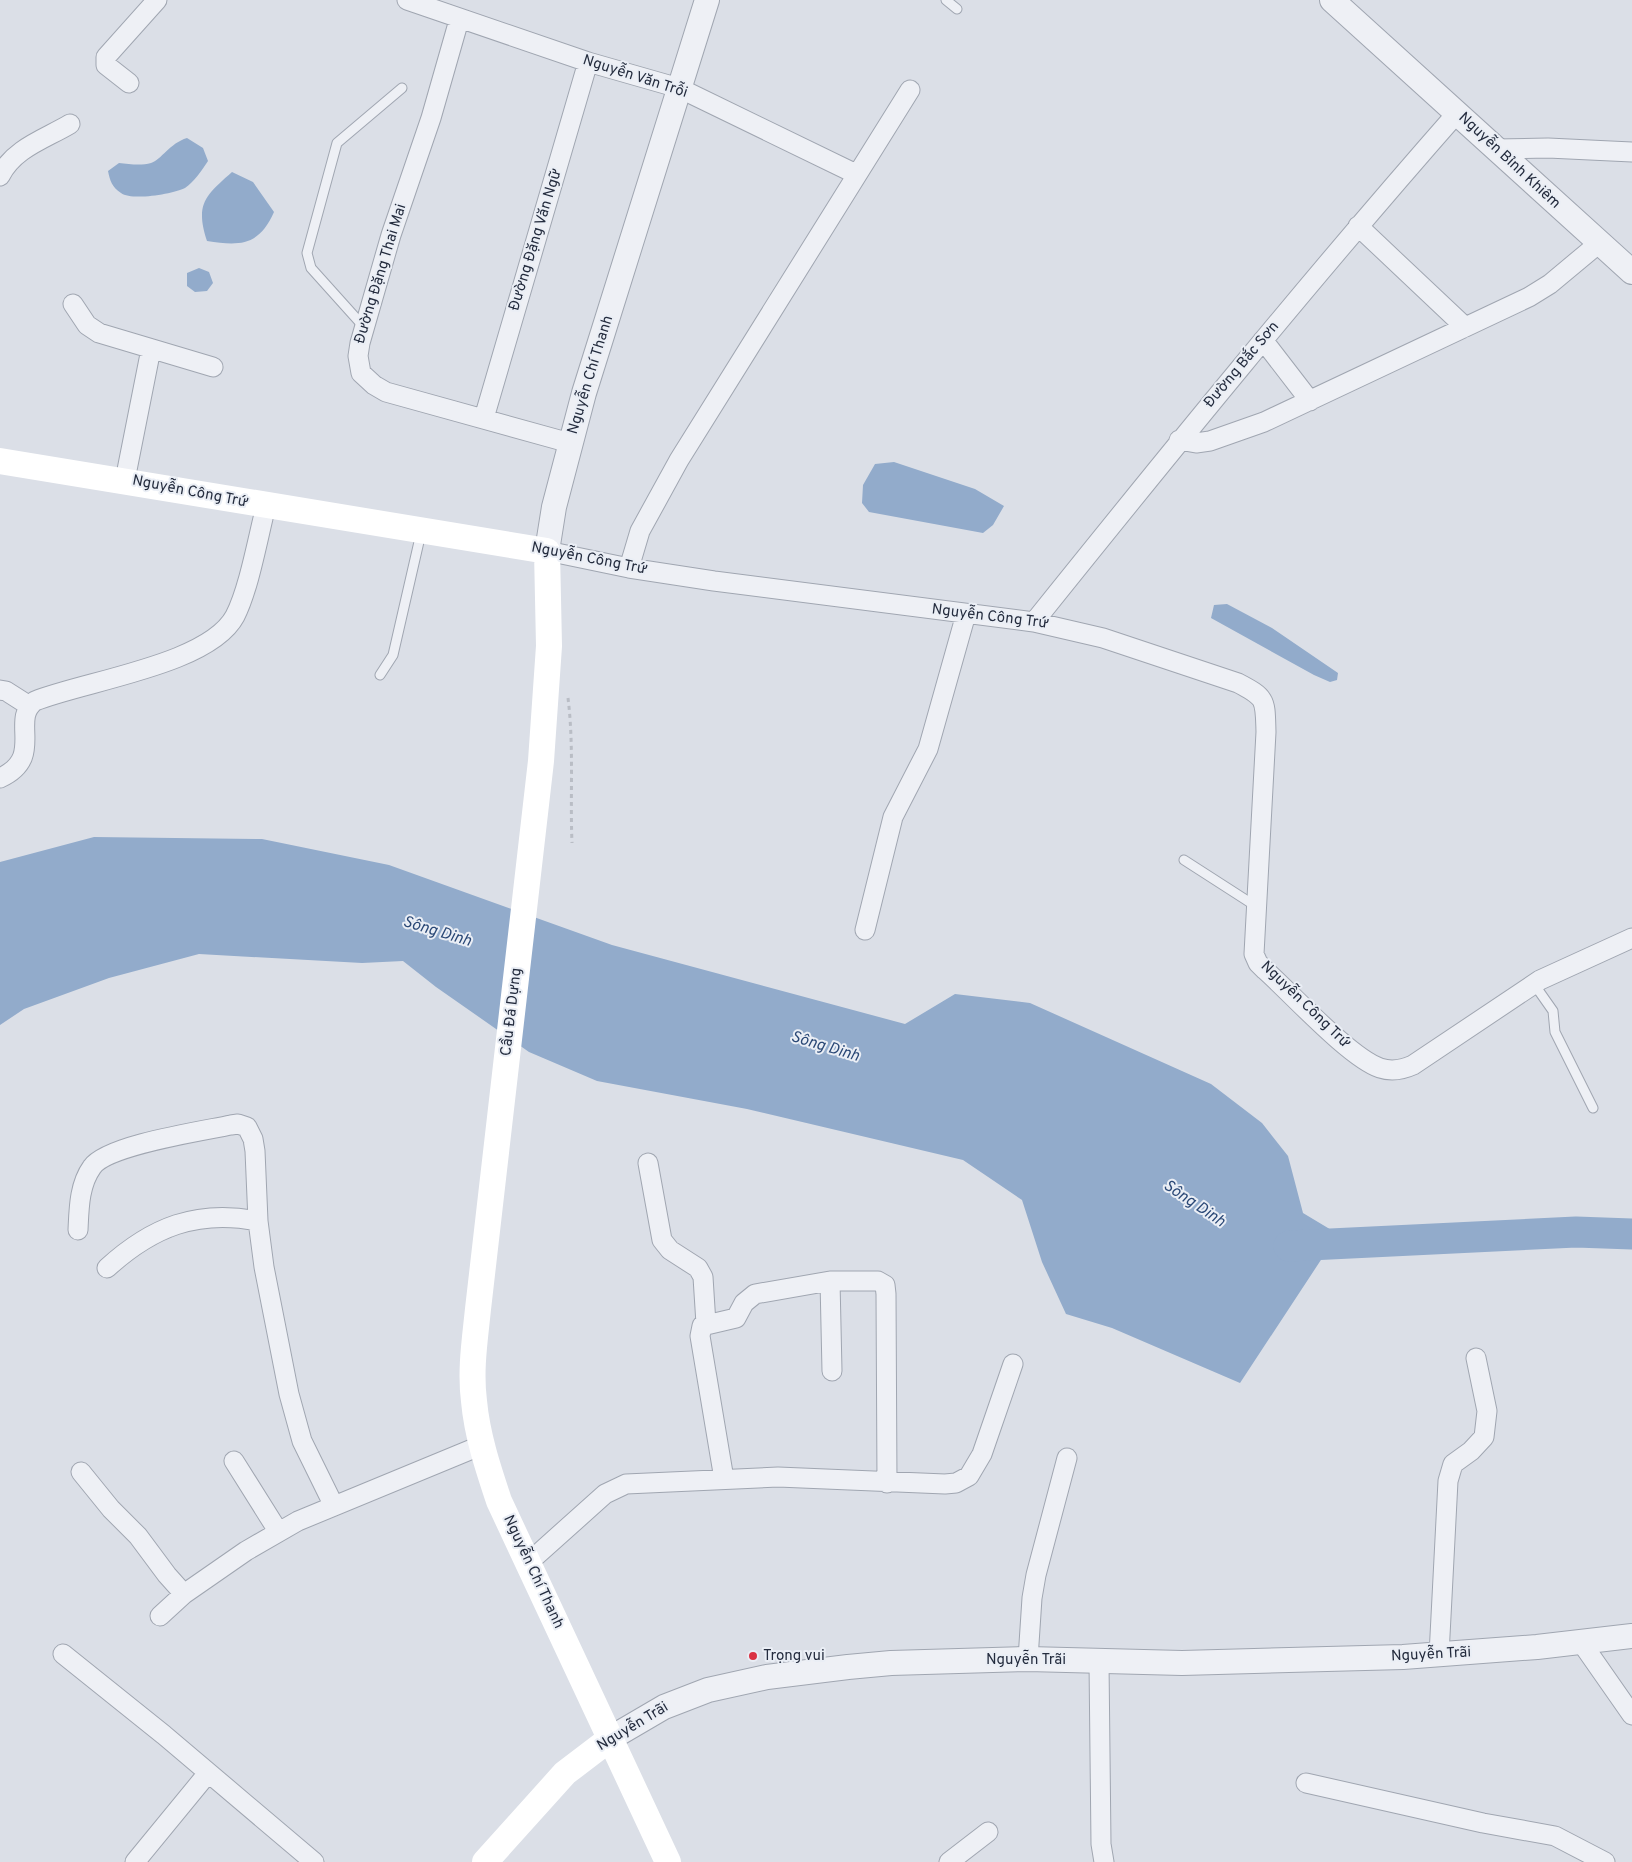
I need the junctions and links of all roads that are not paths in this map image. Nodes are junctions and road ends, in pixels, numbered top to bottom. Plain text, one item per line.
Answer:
1 (157, 0) edge
2 (407, 0) edge
3 (707, 0) edge
4 (946, 0) edge
5 (1332, 0) edge
6 (957, 9) dead end
7 (459, 20) junction
8 (588, 62) junction
9 (128, 83) dead end
10 (402, 88) dead end
11 (679, 88) junction
12 (910, 90) dead end
13 (1457, 113) junction
14 (70, 124) dead end
15 (1495, 149) junction
16 (1632, 152) edge
17 (856, 174) junction
18 (0, 176) edge
19 (1358, 226) junction
20 (1598, 244) junction
21 (1632, 272) edge
22 (72, 304) dead end
23 (1465, 327) junction
24 (364, 328) junction
25 (1263, 340) junction
26 (151, 349) junction
27 (213, 367) dead end
28 (1310, 401) junction
29 (484, 418) junction
30 (1179, 440) junction
31 (570, 443) junction
32 (0, 461) edge
33 (125, 480) junction
34 (266, 506) junction
35 (421, 530) junction
36 (547, 551) junction
37 (629, 568) junction
38 (966, 614) junction
39 (1034, 622) junction
40 (380, 675) dead end
41 (0, 690) edge
42 (28, 705) junction
43 (541, 761) joint
44 (0, 778) edge
45 (1184, 860) dead end
46 (1257, 907) junction
47 (865, 930) dead end
48 (1632, 938) edge
49 (1534, 984) junction
50 (1593, 1108) dead end
51 (648, 1163) dead end
52 (258, 1221) junction
53 (78, 1230) dead end
54 (484, 1263) joint
55 (107, 1268) dead end
56 (830, 1281) junction
57 (706, 1324) junction
58 (1476, 1358) dead end
59 (1013, 1364) dead end
60 (832, 1371) dead end
61 (482, 1445) junction
62 (1067, 1458) dead end
63 (234, 1461) dead end
64 (82, 1472) dead end
65 (724, 1479) junction
66 (887, 1483) junction
67 (334, 1506) junction
68 (278, 1532) junction
69 (528, 1562) junction
70 (184, 1594) junction
71 (160, 1616) dead end
72 (1632, 1636) edge
73 (1581, 1642) junction
74 (63, 1654) dead end
75 (1439, 1655) junction
76 (1028, 1659) junction
77 (1100, 1662) junction
78 (1632, 1715) edge
79 (611, 1738) junction
80 (208, 1773) junction
81 (1306, 1783) dead end
82 (988, 1832) dead end
83 (135, 1862) edge
84 (314, 1862) edge
85 (484, 1862) edge
86 (668, 1862) edge
87 (949, 1862) edge
88 (1104, 1862) edge
89 (1605, 1862) edge

1 - 9 street
2 - 7 street, Nguyễn Văn Trỗi
3 - 11 street, Nguyễn Chí Thanh
4 - 6 lane
5 - 13 street, Nguyễn Bỉnh Khiêm
7 - 8 street, Nguyễn Văn Trỗi
7 - 24 street, Đường Đặng Thai Mai
8 - 11 street, Nguyễn Văn Trỗi
8 - 29 street, Đường Đặng Văn Ngữ
10 - 24 lane
11 - 17 street, Nguyễn Văn Trỗi
11 - 31 street, Nguyễn Chí Thanh
12 - 17 street
13 - 15 street, Nguyễn Bỉnh Khiêm
13 - 19 street, Đường Bắc Sơn
14 - 18 street
15 - 16 street
15 - 20 street, Nguyễn Bỉnh Khiêm
17 - 37 street
19 - 23 street
19 - 25 street, Đường Bắc Sơn
20 - 21 street, Nguyễn Bỉnh Khiêm
20 - 23 street
22 - 26 street
23 - 28 street
24 - 29 street, Đường Đặng Thai Mai
25 - 28 street
25 - 30 street, Đường Bắc Sơn
26 - 27 street
26 - 33 street
28 - 30 street
29 - 31 street, Đường Đặng Thai Mai
30 - 39 street, Đường Bắc Sơn
31 - 36 street, Nguyễn Chí Thanh
32 - 33 main road, Nguyễn Công Trứ
33 - 34 main road, Nguyễn Công Trứ
34 - 35 main road, Nguyễn Công Trứ
34 - 42 street
35 - 36 main road, Nguyễn Công Trứ
35 - 40 lane
36 - 37 street, Nguyễn Công Trứ
36 - 43 main road, Nguyễn Chí Thanh
37 - 38 street, Nguyễn Công Trứ
38 - 39 street, Nguyễn Công Trứ
38 - 47 street
39 - 46 street, Nguyễn Công Trứ
41 - 42 street
42 - 44 street
43 - 54 main road, Cầu Đá Dựng
45 - 46 lane
46 - 49 street, Nguyễn Công Trứ
48 - 49 street, Nguyễn Công Trứ
49 - 50 lane
51 - 57 street
52 - 53 street
52 - 55 street
52 - 67 street
54 - 61 main road, Nguyễn Chí Thanh
56 - 57 street
56 - 60 street
56 - 66 street
57 - 65 street
58 - 75 street
59 - 66 street
61 - 67 street
61 - 69 main road, Nguyễn Chí Thanh
62 - 76 street
63 - 68 street
64 - 70 street
65 - 66 street
65 - 69 street
67 - 68 street
68 - 70 street
69 - 79 main road, Nguyễn Chí Thanh
70 - 71 street
72 - 73 street, Nguyễn Trãi
73 - 75 street, Nguyễn Trãi
73 - 78 street
74 - 80 street
75 - 77 street, Nguyễn Trãi
76 - 77 street, Nguyễn Trãi
76 - 79 street, Nguyễn Trãi
77 - 88 street
79 - 85 main road, Nguyễn Trãi
79 - 86 main road, Nguyễn Chí Thanh
80 - 83 street
80 - 84 street
81 - 89 street
82 - 87 street

